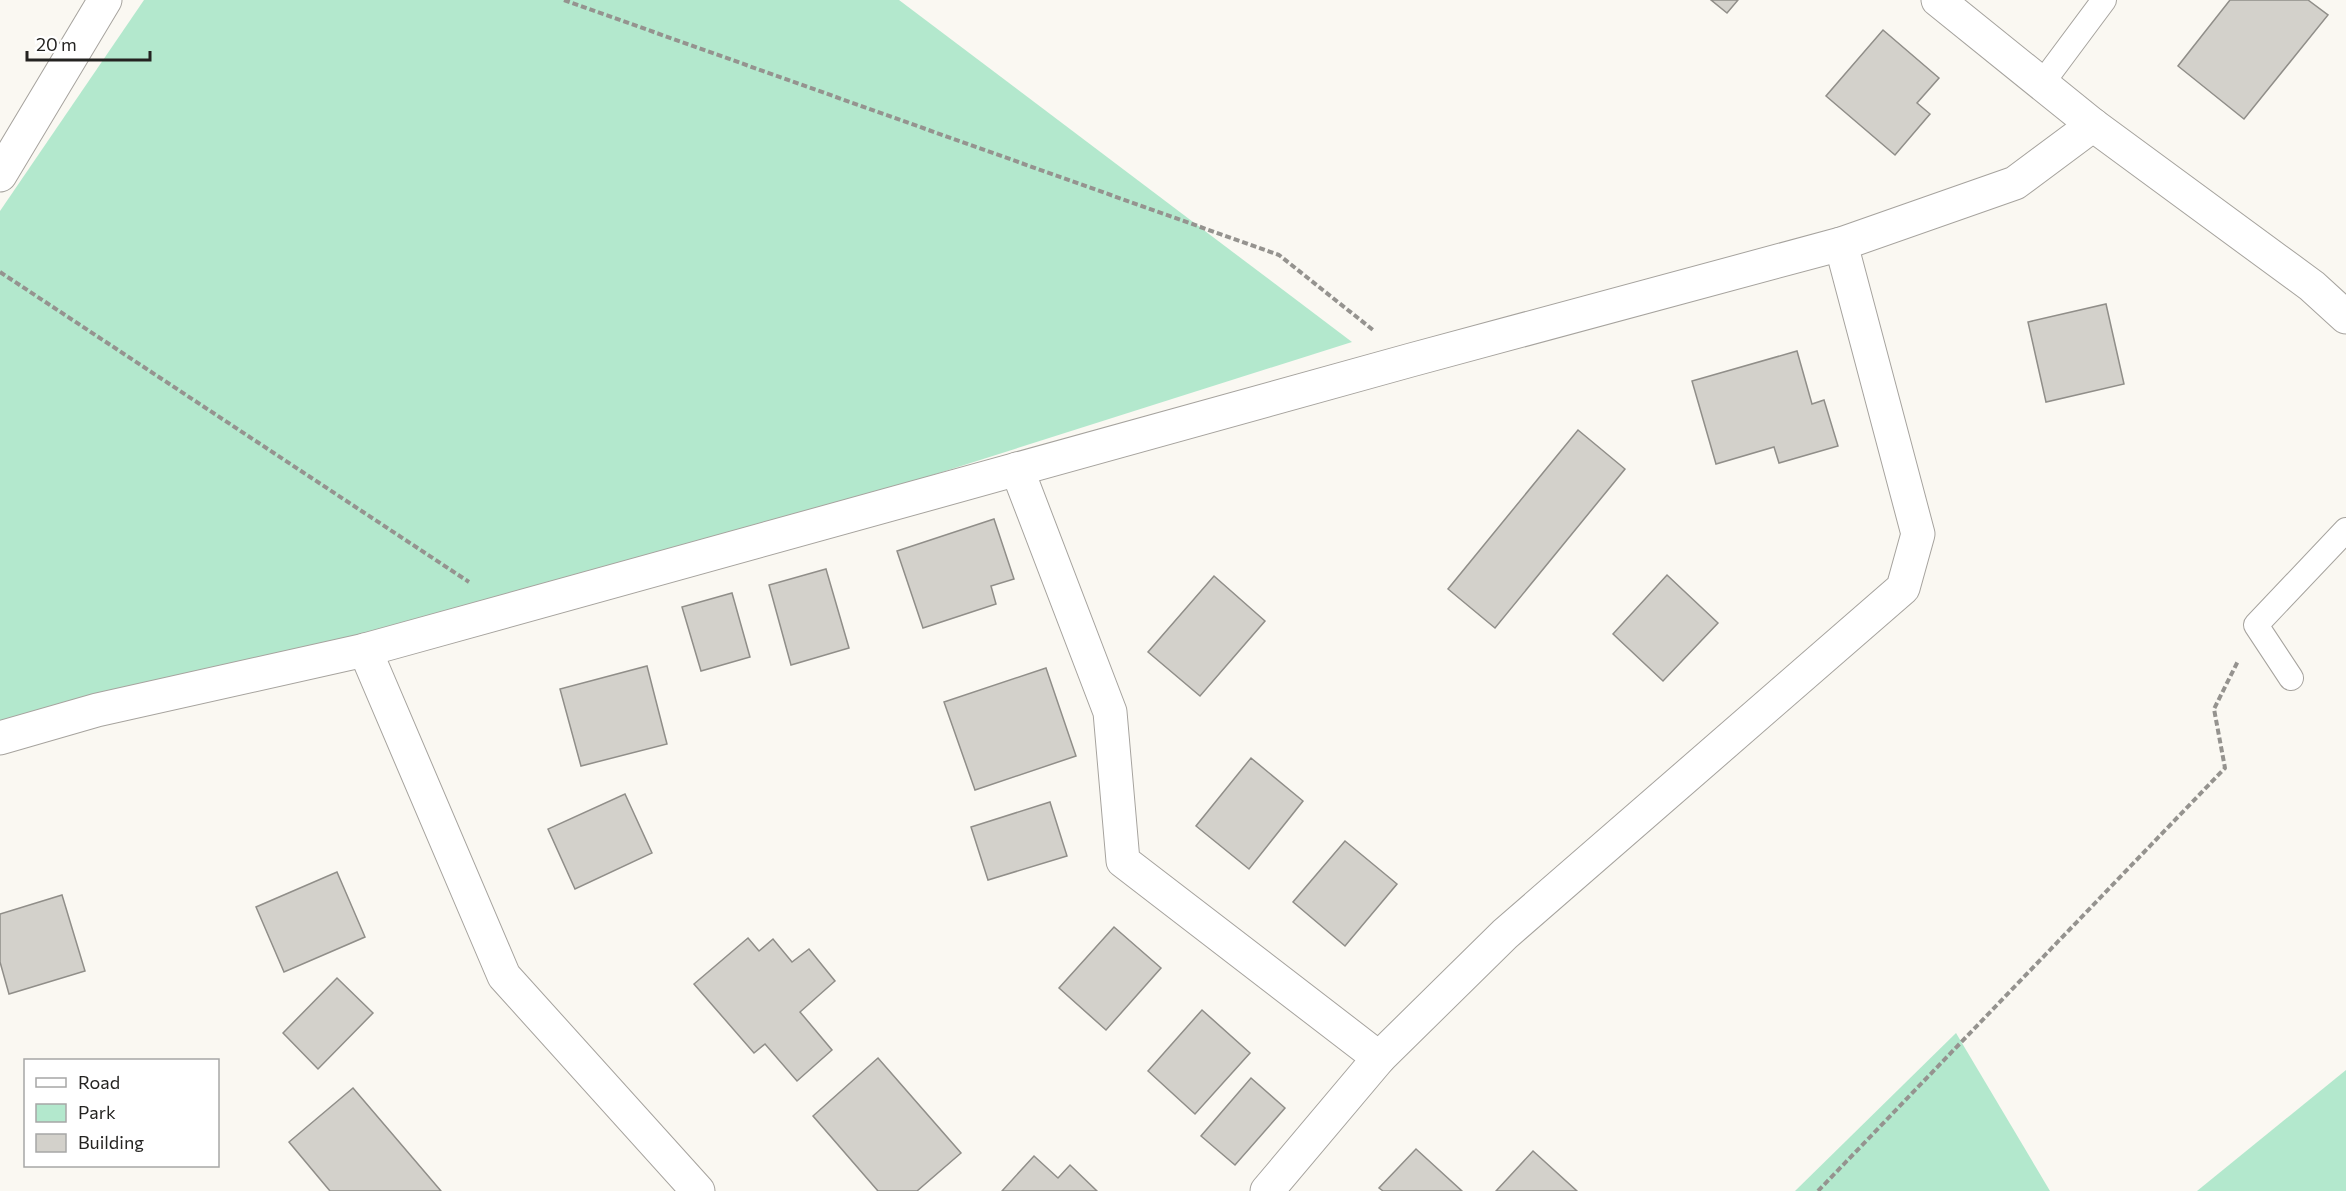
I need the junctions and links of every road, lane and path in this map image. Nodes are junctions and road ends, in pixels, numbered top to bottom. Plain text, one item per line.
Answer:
1 (105, 0) edge
2 (564, 0) edge
3 (1938, 0) edge
4 (2104, 0) edge
5 (2043, 82) junction
6 (2093, 125) junction
7 (0, 175) edge
8 (1840, 244) junction
9 (0, 272) edge
10 (2346, 317) edge
11 (1411, 360) junction
12 (1017, 470) junction
13 (2346, 530) edge
14 (510, 609) junction
15 (2256, 625) junction
16 (365, 651) junction
17 (2291, 678) dead end
18 (0, 738) edge
19 (1378, 1058) junction
20 (698, 1191) edge
21 (1267, 1191) edge
22 (1818, 1191) edge

1 - 7 street
2 - 11 path
3 - 5 street
4 - 5 lane
5 - 6 street
6 - 8 street
6 - 10 street
8 - 11 street
8 - 19 street
9 - 14 path
11 - 12 street
12 - 14 street
12 - 19 street
13 - 15 lane
14 - 16 street
15 - 17 lane
15 - 22 path
16 - 18 street
16 - 20 street
19 - 21 street

